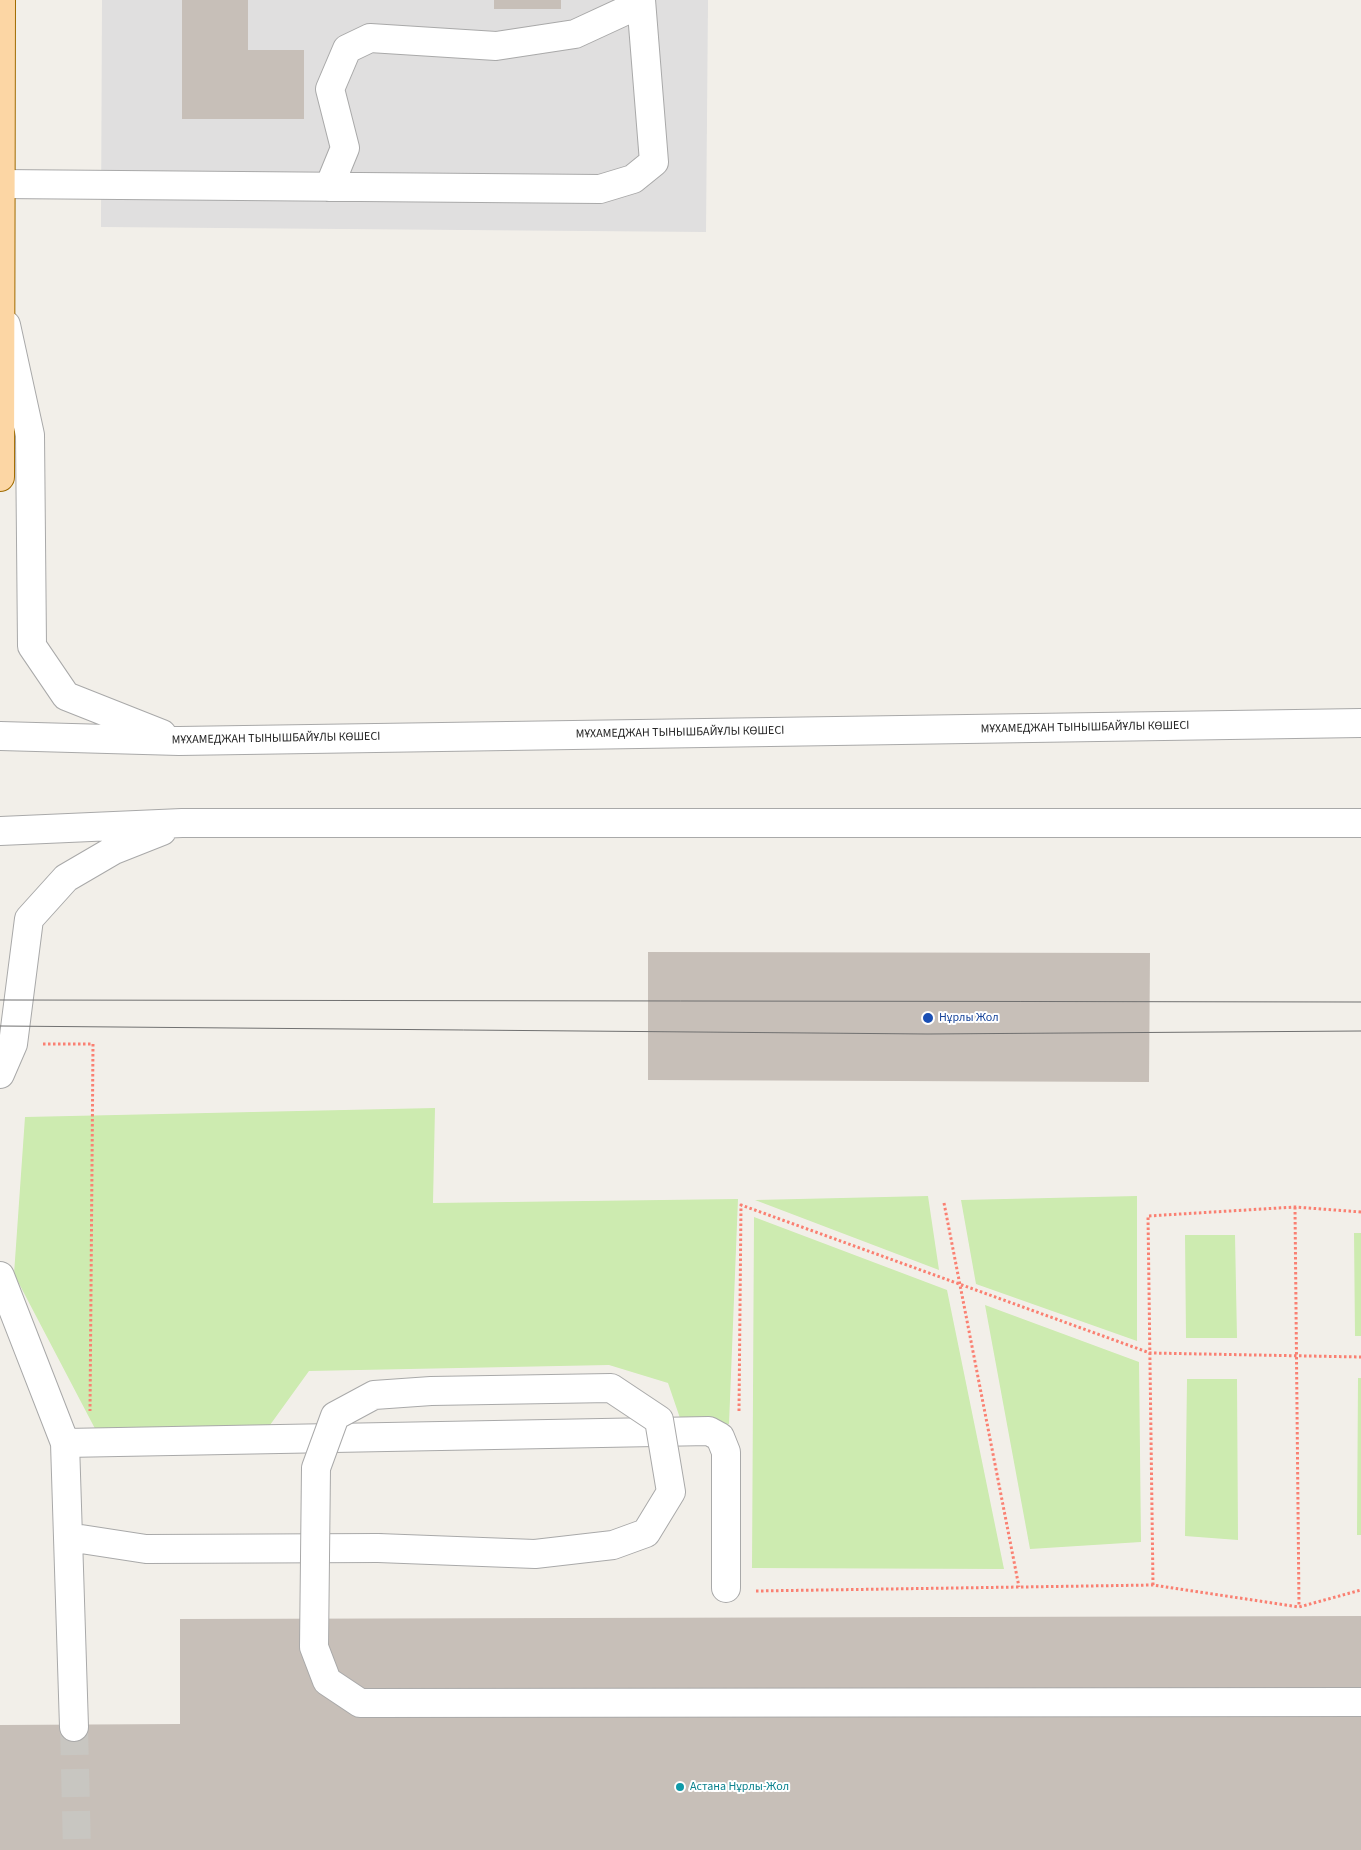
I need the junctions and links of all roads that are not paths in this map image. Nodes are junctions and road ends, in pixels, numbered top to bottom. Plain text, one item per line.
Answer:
1 (2, 0) edge
2 (640, 2) edge
3 (1, 184) junction
4 (329, 187) junction
5 (2, 305) junction
6 (0, 477) edge
7 (1361, 724) edge
8 (0, 736) edge
9 (179, 741) junction
10 (182, 823) junction
11 (1361, 823) edge
12 (0, 831) edge
13 (0, 1074) edge
14 (0, 1276) edge
15 (78, 1442) junction
16 (68, 1537) junction
17 (726, 1588) dead end
18 (1361, 1702) edge
19 (74, 1727) tunnel mouth

1 - 3 main road
2 - 4 street
2 - 4 street
3 - 4 street
3 - 5 main road
5 - 6 main road
5 - 9 street
7 - 9 street, МҰХАМЕДЖАН ТЫНЫШБАЙҰЛЫ КӨШЕСІ
8 - 9 street, МҰХАМЕДЖАН ТЫНЫШБАЙҰЛЫ КӨШЕСІ
10 - 11 street
10 - 12 street
10 - 13 street
14 - 15 street
15 - 16 street
15 - 17 street
16 - 18 street, bridge
16 - 19 street

